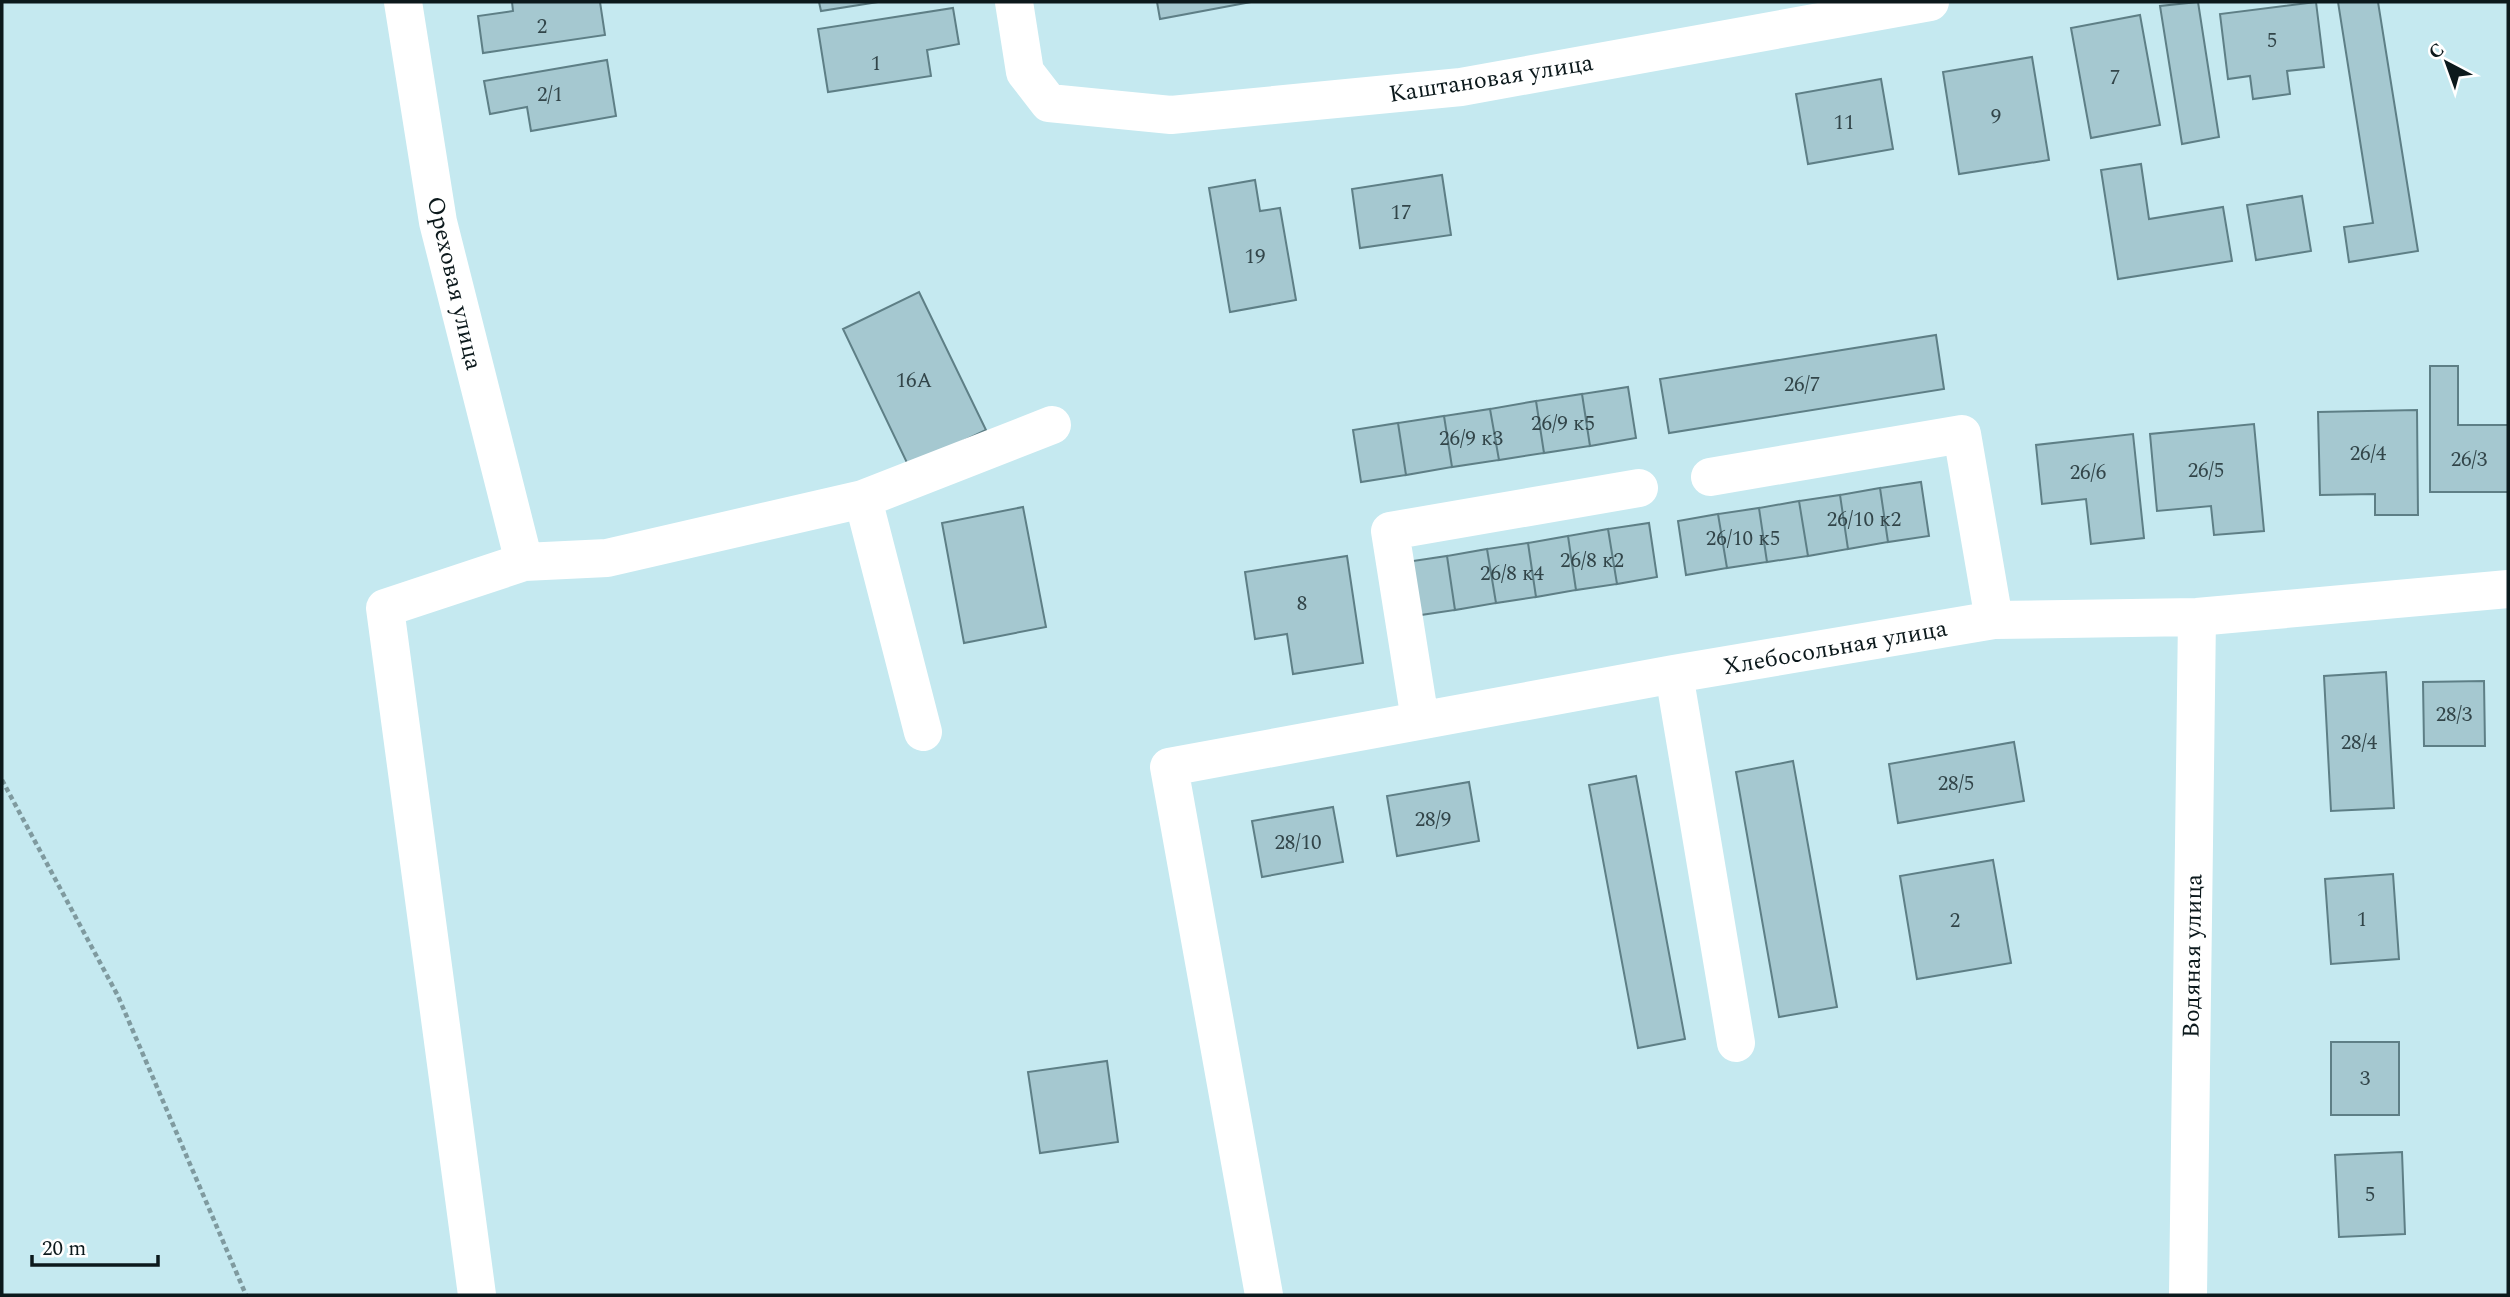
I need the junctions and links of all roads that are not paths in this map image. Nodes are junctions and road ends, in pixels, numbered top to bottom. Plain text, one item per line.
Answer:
1 (404, 2) edge
2 (1014, 2) edge
3 (1930, 2) edge
4 (1052, 425) dead end
5 (1710, 477) dead end
6 (1639, 488) dead end
7 (863, 499) junction
8 (524, 562) junction
9 (2508, 589) edge
10 (2197, 617) junction
11 (1994, 620) junction
12 (1674, 674) junction
13 (1420, 720) junction
14 (923, 732) dead end
15 (1736, 1043) dead end
16 (477, 1295) edge
17 (1264, 1295) edge
18 (2188, 1295) edge

1 - 8 street, Ореховая улица
2 - 3 street, Каштановая улица
4 - 7 street
5 - 11 street
6 - 13 street
7 - 8 street
7 - 14 street
8 - 16 street
9 - 10 street, Хлебосольная улица
10 - 11 street, Хлебосольная улица
10 - 18 street, Водяная улица
11 - 12 street, Хлебосольная улица
12 - 13 street, Хлебосольная улица
12 - 15 street
13 - 17 street, Хлебосольная улица

